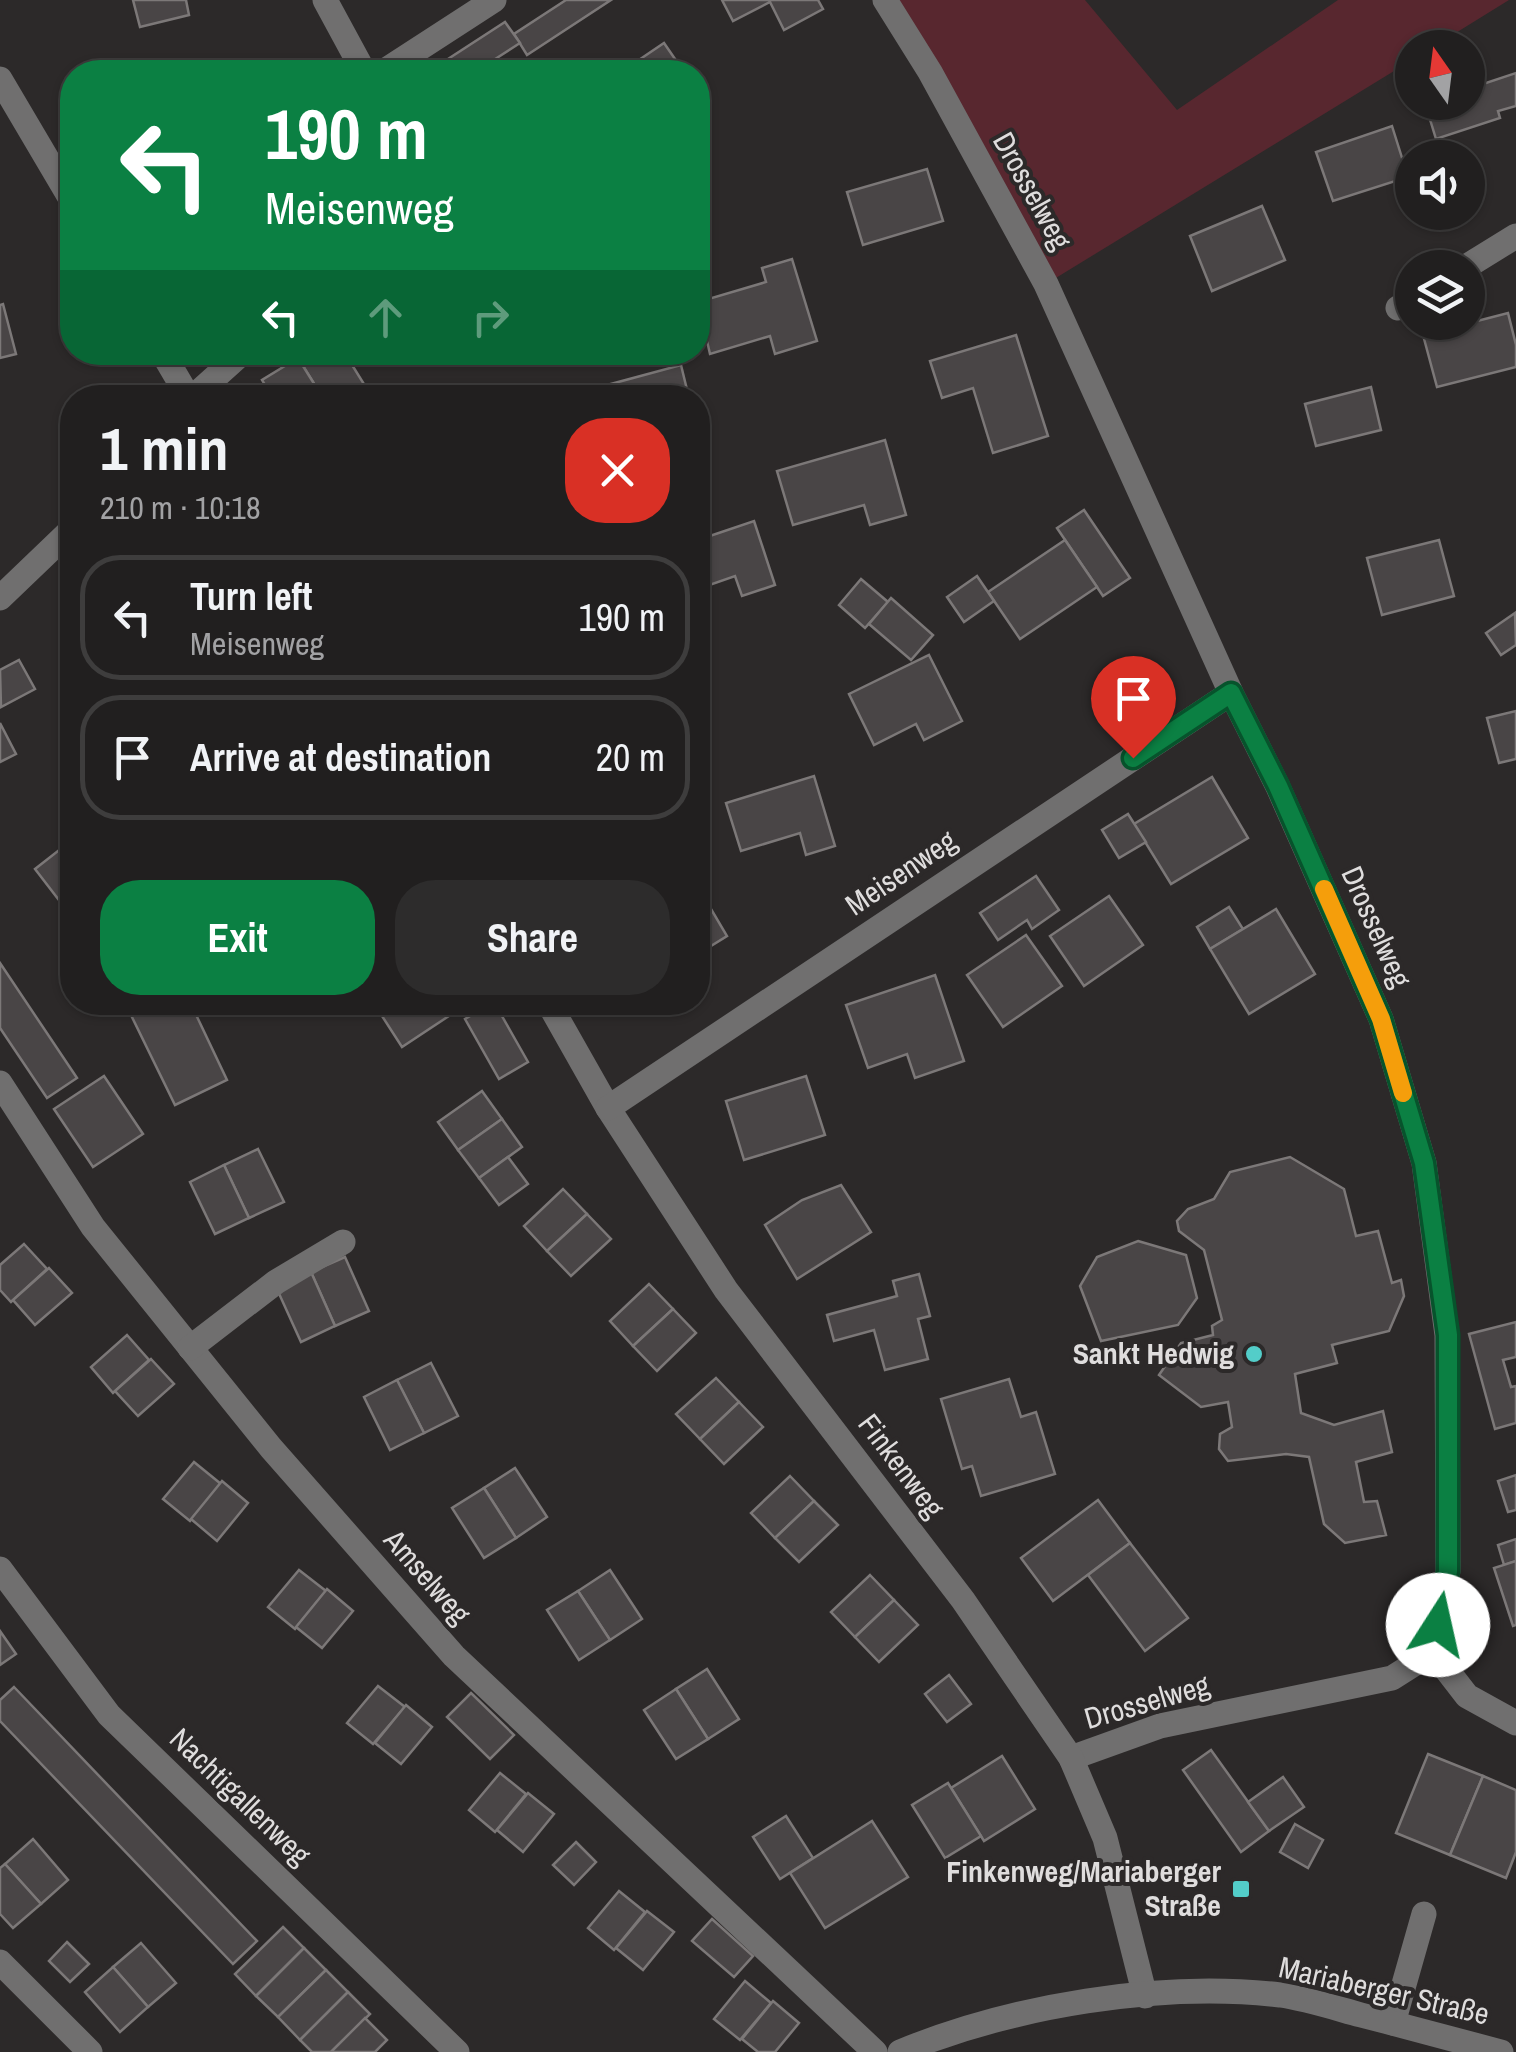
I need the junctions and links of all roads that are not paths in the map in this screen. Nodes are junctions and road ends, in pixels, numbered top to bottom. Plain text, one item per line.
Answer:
1 (325, 0) edge
2 (494, 0) edge
3 (885, 0) edge
4 (358, 60) edge
5 (402, 60) edge
6 (0, 79) edge
7 (60, 181) edge
8 (1516, 236) edge
9 (1485, 255) edge
10 (228, 365) edge
11 (205, 385) edge
12 (60, 541) edge
13 (0, 598) edge
14 (1231, 693) junction
15 (555, 1015) edge
16 (0, 1083) edge
17 (608, 1108) junction
18 (343, 1242) dead end
19 (190, 1348) junction
20 (0, 1569) edge
21 (1434, 1652) junction
22 (1516, 1724) edge
23 (1070, 1758) junction
24 (1424, 1914) dead end
25 (0, 1962) edge
26 (1145, 1996) junction
27 (1393, 2024) junction
28 (90, 2052) edge
29 (456, 2052) edge
30 (875, 2052) edge
31 (900, 2052) edge
32 (1501, 2052) edge

1 - 4 street
2 - 5 street
3 - 14 street, Drosselweg
6 - 7 street
8 - 9 street
10 - 11 street
12 - 13 street
14 - 17 street, Meisenweg
14 - 21 street, Drosselweg
15 - 17 street, Finkenweg
16 - 19 street, Amselweg
17 - 23 street, Finkenweg
18 - 19 street
19 - 30 street, Amselweg
20 - 29 street, Nachtigallenweg
21 - 22 street
21 - 23 street, Drosselweg
23 - 26 street, Finkenweg
24 - 27 street
25 - 28 street
26 - 27 street, Mariaberger Straße
26 - 31 street, Mariaberger Straße
27 - 32 street, Mariaberger Straße

